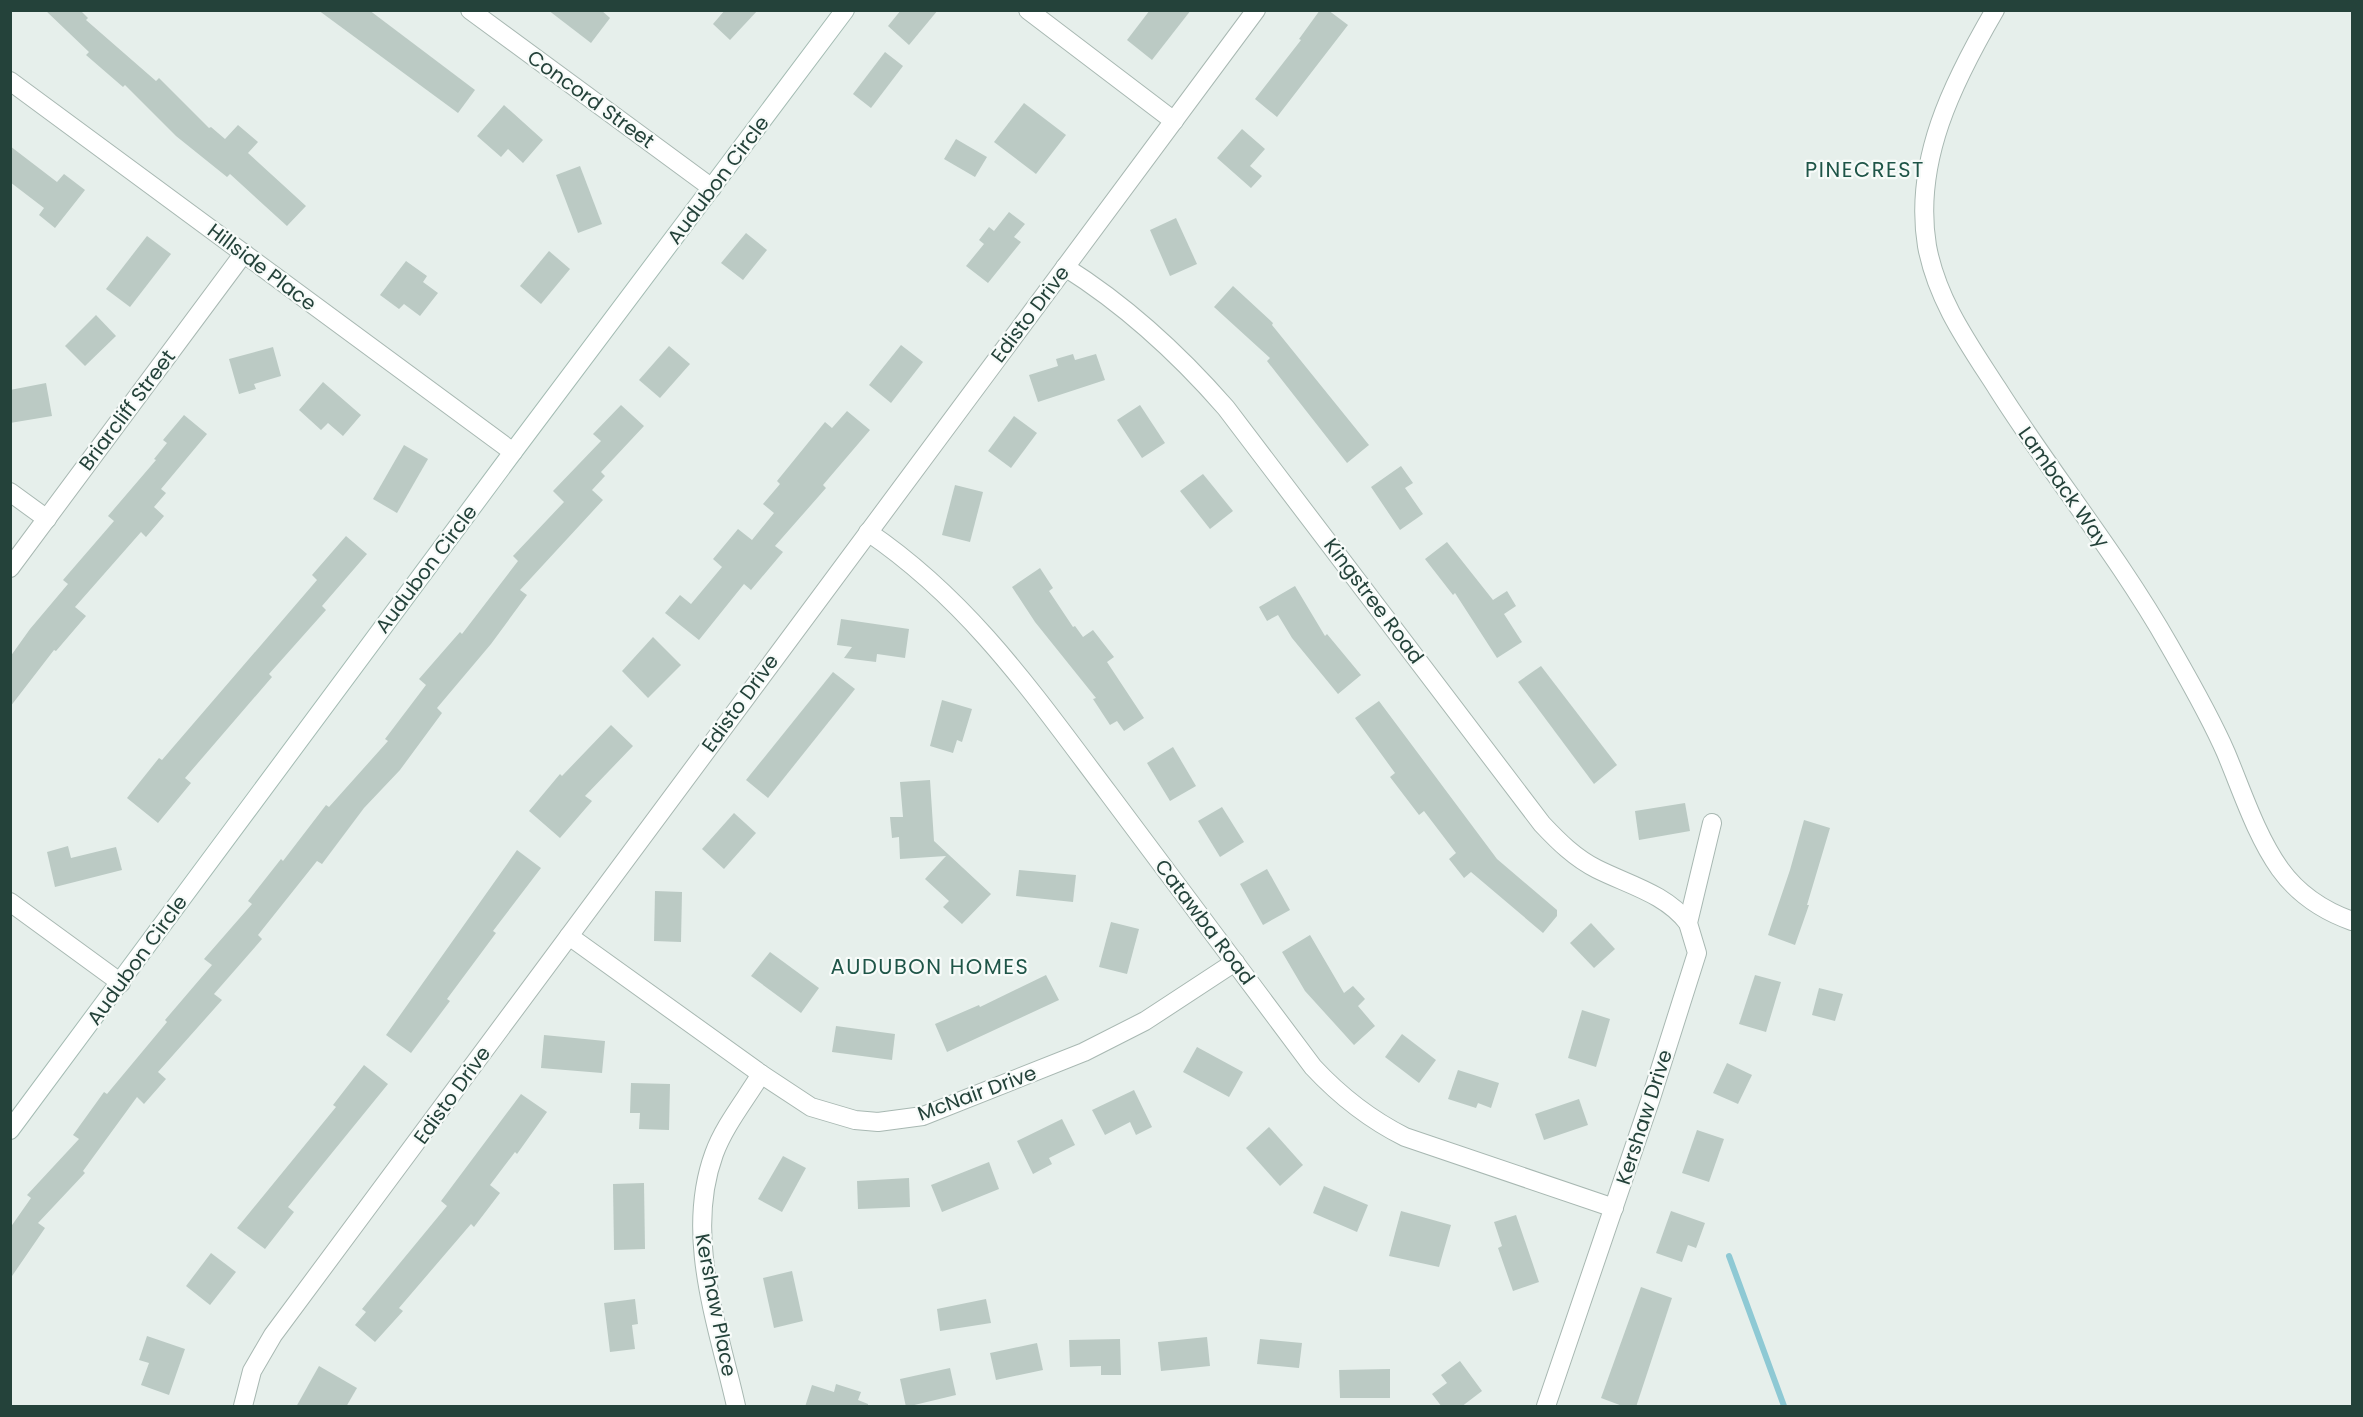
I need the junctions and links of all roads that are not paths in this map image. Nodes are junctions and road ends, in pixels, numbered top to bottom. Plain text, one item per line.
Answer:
1 (470, 10) edge
2 (845, 10) edge
3 (1028, 10) edge
4 (1256, 10) edge
5 (1995, 10) edge
6 (10, 81) edge
7 (1174, 121) junction
8 (712, 188) junction
9 (244, 253) junction
10 (1065, 267) junction
11 (513, 452) junction
12 (10, 492) edge
13 (47, 519) junction
14 (868, 532) junction
15 (10, 568) edge
16 (1712, 823) dead end
17 (10, 902) edge
18 (2352, 921) edge
19 (1688, 923) junction
20 (569, 936) junction
21 (1235, 962) junction
22 (121, 983) junction
23 (761, 1074) junction
24 (10, 1130) edge
25 (1614, 1208) junction
26 (243, 1407) edge
27 (736, 1407) edge
28 (1546, 1407) edge

1 - 8 street, Concord Street
2 - 8 street, Audubon Circle
3 - 7 street
4 - 7 street, Edisto Drive
5 - 18 street, Lamback Way
6 - 9 street, Hillside Place
7 - 10 street, Edisto Drive
8 - 11 street, Audubon Circle
9 - 11 street, Hillside Place
9 - 13 street, Briarcliff Street
10 - 14 street, Edisto Drive
10 - 19 street, Kingstree Road
11 - 22 street, Audubon Circle
12 - 13 street
13 - 15 street, Briarcliff Street
14 - 20 street, Edisto Drive
14 - 21 street, Catawba Road
16 - 19 street
17 - 22 street
19 - 25 street, Kershaw Drive
20 - 23 street, McNair Drive
20 - 26 street, Edisto Drive
21 - 23 street, McNair Drive
21 - 25 street, Catawba Road
22 - 24 street, Audubon Circle
23 - 27 street, Kershaw Place
25 - 28 street, Kershaw Drive

